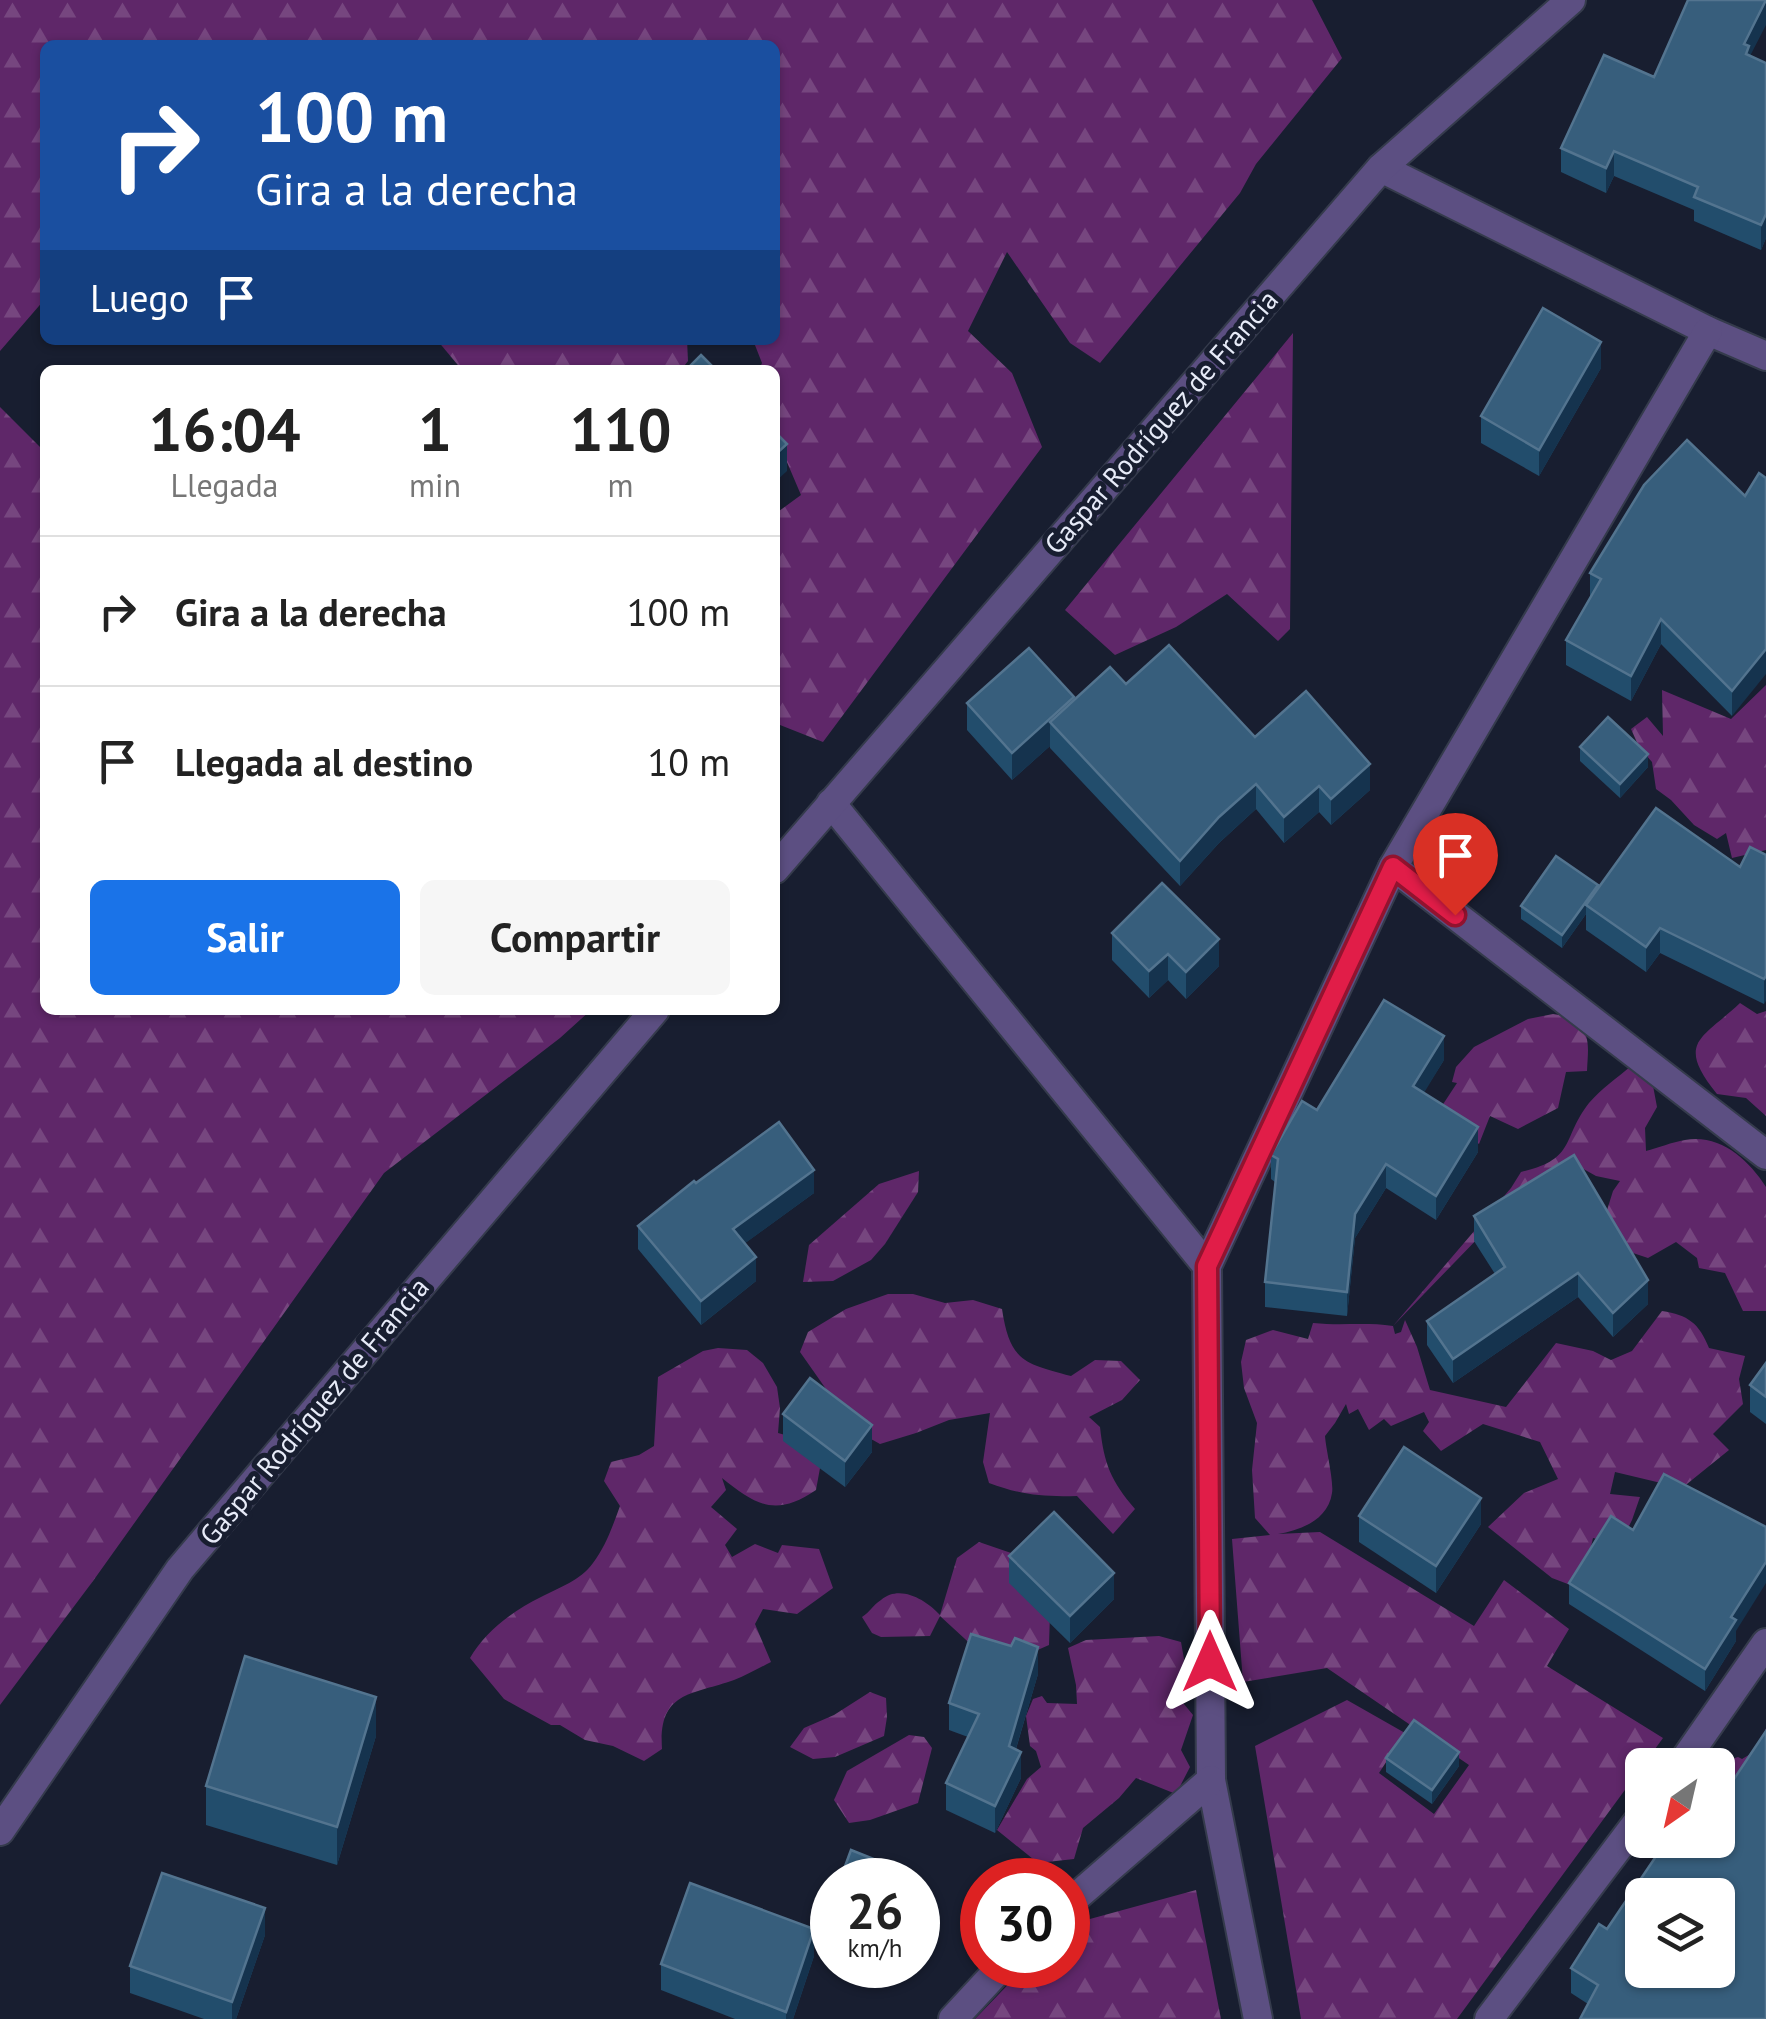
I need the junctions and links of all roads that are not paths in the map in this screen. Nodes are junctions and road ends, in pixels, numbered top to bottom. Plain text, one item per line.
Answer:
1 (1571, 0) edge
2 (1381, 168) junction
3 (1708, 331) junction
4 (1766, 356) edge
5 (831, 803) junction
6 (780, 863) edge
7 (1393, 867) junction
8 (651, 1015) edge
9 (1766, 1155) edge
10 (1207, 1266) junction
11 (1766, 1644) edge
12 (1693, 1748) edge
13 (1210, 1780) junction
14 (0, 1832) edge
15 (1625, 1839) edge
16 (1090, 1885) edge
17 (982, 1988) edge
18 (953, 2019) edge
19 (1258, 2019) edge
20 (1489, 2019) edge

1 - 2 street, Gaspar Rodríguez de Francia
2 - 3 street
2 - 5 street, Gaspar Rodríguez de Francia
3 - 4 street
3 - 7 street
5 - 6 street, Gaspar Rodríguez de Francia
5 - 10 street
7 - 9 street
7 - 10 street
8 - 14 street, Gaspar Rodríguez de Francia
10 - 13 street
11 - 12 street
13 - 16 street
13 - 19 street
15 - 20 street
17 - 18 street

